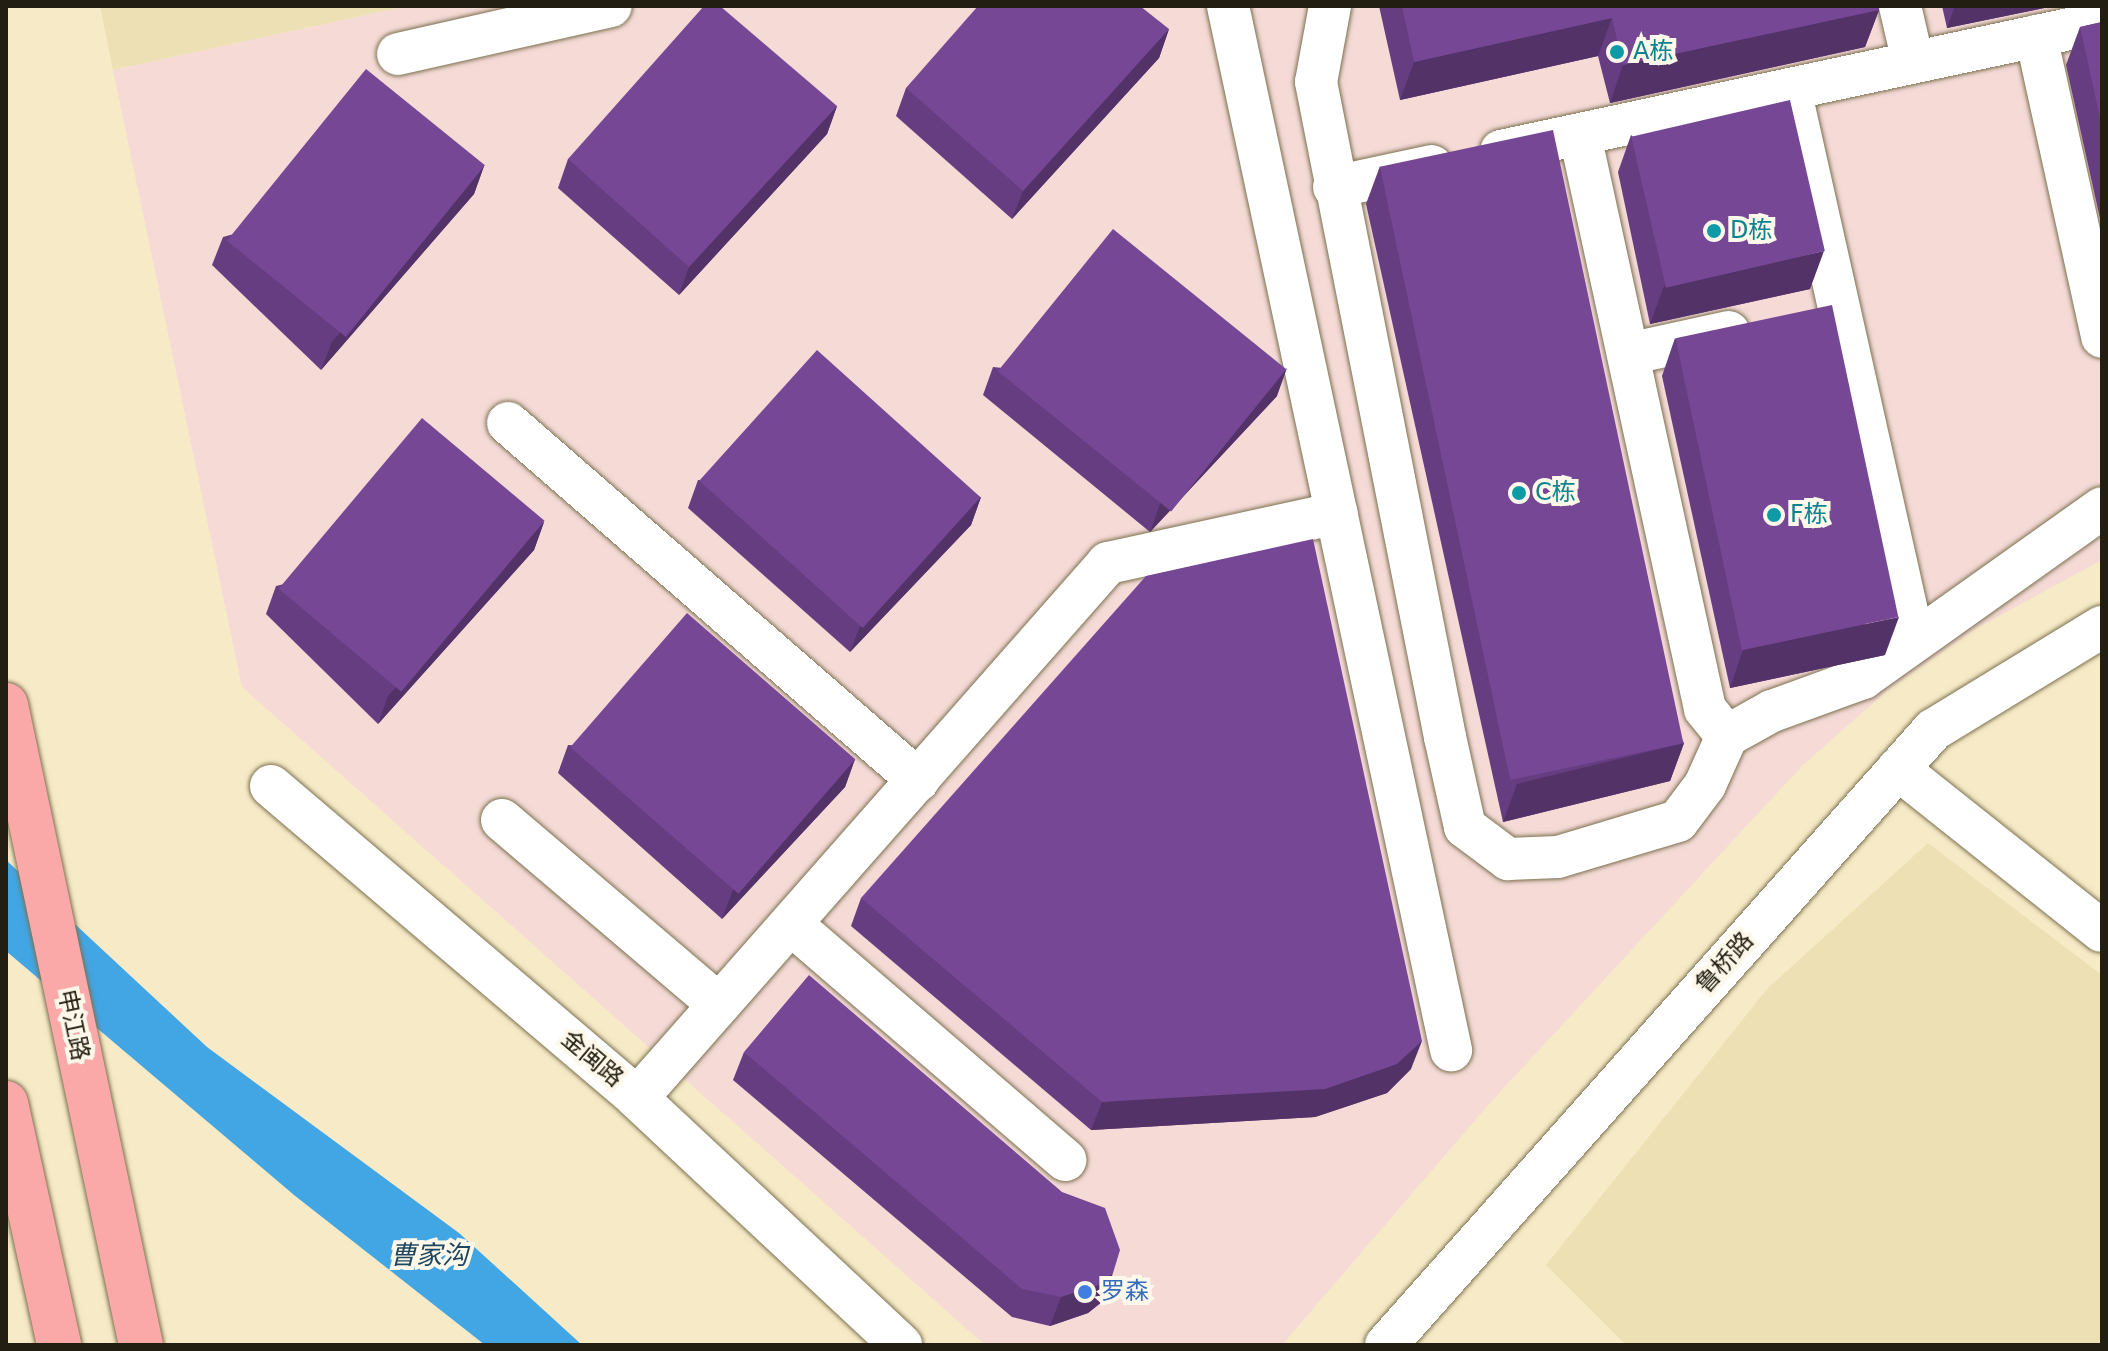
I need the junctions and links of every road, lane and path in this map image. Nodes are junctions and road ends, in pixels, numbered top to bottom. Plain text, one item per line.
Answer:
1 (611, 6) edge
2 (1228, 6) edge
3 (1330, 6) edge
4 (1900, 6) edge
5 (2102, 22) edge
6 (2036, 36) junction
7 (398, 54) dead end
8 (1913, 62) junction
9 (1790, 89) junction
10 (1580, 135) junction
11 (1334, 187) junction
12 (2094, 261) edge
13 (1839, 308) junction
14 (2102, 337) edge
15 (1628, 354) junction
16 (508, 423) dead end
17 (2102, 508) edge
18 (1337, 513) junction
19 (2102, 627) edge
20 (1913, 638) junction
21 (6, 705) edge
22 (1727, 736) junction
23 (1898, 769) junction
24 (918, 780) junction
25 (271, 786) dead end
26 (502, 820) dead end
27 (791, 924) junction
28 (2102, 931) edge
29 (719, 1005) junction
30 (1451, 1050) dead end
31 (637, 1098) junction
32 (6, 1103) edge
33 (1065, 1160) dead end
34 (59, 1345) edge
35 (141, 1345) edge
36 (901, 1345) edge
37 (1386, 1345) edge

1 - 7 street
2 - 18 street
3 - 11 street
4 - 8 street
5 - 6 street
6 - 8 street
6 - 12 street
8 - 9 street
9 - 10 street
9 - 13 street
10 - 11 street
10 - 15 street
11 - 22 street
12 - 14 street
13 - 15 street
13 - 20 street
15 - 22 street
16 - 24 street
17 - 20 street
18 - 24 street
18 - 30 street
19 - 23 street, 鲁桥路
20 - 22 street
21 - 35 main road, 申江路
23 - 28 street
23 - 37 street, 鲁桥路
24 - 27 street
25 - 31 street, 金闽路
26 - 29 street
27 - 29 street
27 - 33 street
29 - 31 street
31 - 36 street, 金闽路
32 - 34 main road

